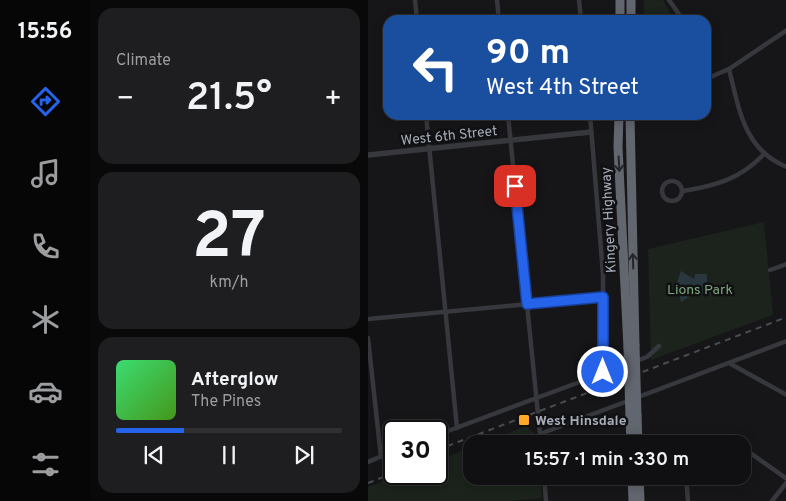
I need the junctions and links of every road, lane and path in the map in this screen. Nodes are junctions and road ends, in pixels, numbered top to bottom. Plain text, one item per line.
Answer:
1 (415, 0) edge
2 (497, 0) edge
3 (579, 0) edge
4 (620, 0) edge
5 (631, 0) edge
6 (670, 1) edge
7 (416, 15) edge
8 (498, 15) edge
9 (580, 15) edge
10 (620, 15) edge
11 (631, 15) edge
12 (680, 15) edge
13 (786, 30) edge
14 (729, 69) junction
15 (711, 78) edge
16 (426, 120) edge
17 (509, 120) edge
18 (591, 120) edge
19 (619, 120) edge
20 (630, 120) edge
21 (592, 132) junction
22 (511, 141) junction
23 (429, 149) junction
24 (368, 155) edge
25 (763, 155) junction
26 (786, 167) edge
27 (683, 191) junction
28 (786, 264) edge
29 (770, 270) dead end
30 (603, 297) junction
31 (527, 304) junction
32 (445, 312) junction
33 (368, 319) edge
34 (368, 338) edge
35 (786, 342) edge
36 (632, 346) junction
37 (658, 346) dead end
38 (729, 364) junction
39 (603, 372) junction
40 (786, 396) edge
41 (536, 397) junction
42 (634, 417) junction
43 (457, 428) junction
44 (448, 431) edge
45 (540, 434) joint
46 (632, 435) edge
47 (637, 435) edge
48 (751, 454) edge
49 (383, 456) edge
50 (380, 457) junction
51 (368, 462) edge
52 (786, 480) edge
53 (545, 485) edge
54 (632, 485) edge
55 (639, 485) edge
56 (687, 485) edge
57 (546, 501) edge
58 (633, 501) edge
59 (640, 501) edge
60 (688, 501) edge
61 (772, 501) edge

1 - 7 street
2 - 8 street
3 - 9 street
4 - 10 highway
5 - 11 highway
6 - 12 street
13 - 14 street
14 - 15 street
14 - 25 street
16 - 23 street
17 - 22 street
18 - 21 street
19 -> 36 highway, Kingery Highway
36 -> 20 highway, Kingery Highway
21 - 22 street, West 6th Street
21 - 30 street
22 - 23 street, West 6th Street
22 - 31 street
23 - 24 street, West 6th Street
23 - 32 street
25 - 26 street
25 - 27 street
27 - 27 street
28 - 29 street
30 - 31 street
30 - 39 street
31 - 32 street
31 - 41 street
32 - 33 street
32 - 43 street
34 - 50 street
35 - 38 street
36 - 42 highway, Kingery Highway, bridge
37 - 39 street
38 - 40 street
38 - 45 street
39 - 41 street
41 - 43 street
41 - 45 street
42 - 46 highway, Kingery Highway
42 - 47 highway, Kingery Highway
43 - 44 street
48 - 52 street
49 - 50 street
50 - 51 street
52 - 61 street
53 - 57 street
54 - 58 highway
55 - 59 highway
56 - 60 street

